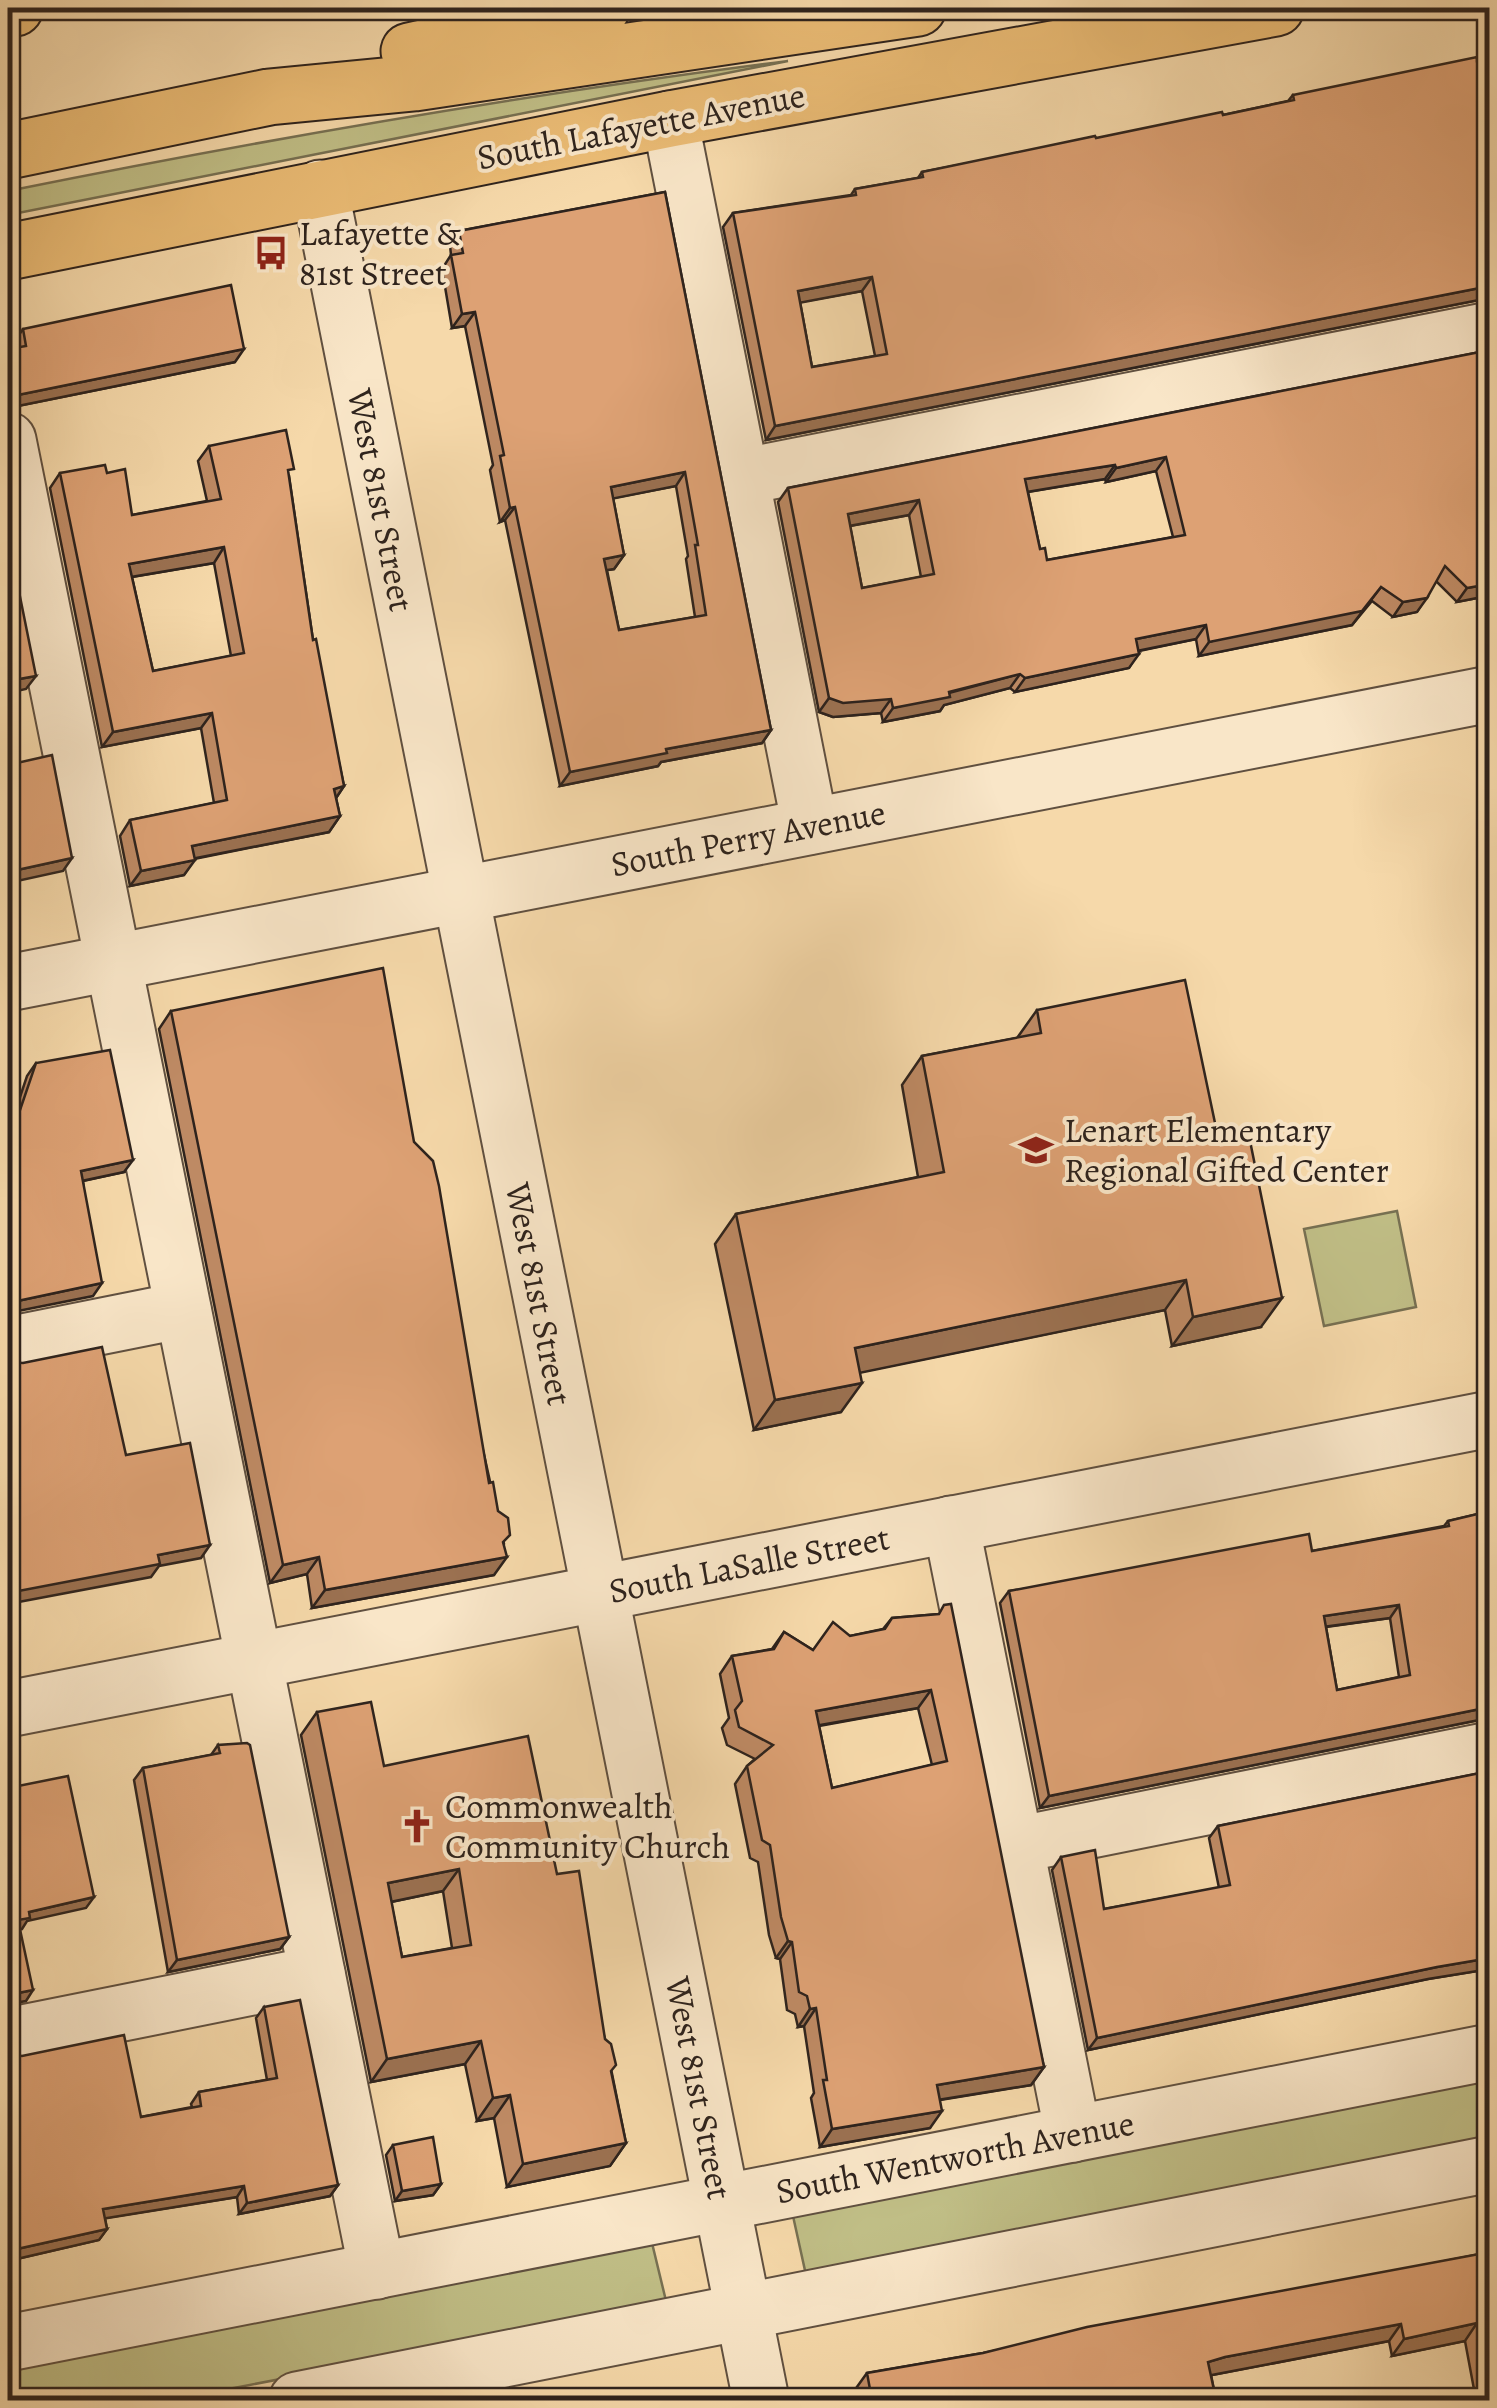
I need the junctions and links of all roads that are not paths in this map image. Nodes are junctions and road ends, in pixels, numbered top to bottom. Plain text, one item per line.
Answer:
1 (602, 8) edge
2 (918, 8) edge
3 (1276, 8) edge
4 (268, 98) junction
5 (670, 120) junction
6 (8, 151) edge
7 (320, 188) junction
8 (8, 252) edge
9 (1490, 330) edge
10 (8, 440) edge
11 (741, 477) junction
12 (25, 619) edge
13 (1490, 694) edge
14 (810, 826) junction
15 (458, 895) junction
16 (113, 962) junction
17 (8, 983) edge
18 (183, 1310) junction
19 (8, 1344) edge
20 (1490, 1419) edge
21 (951, 1524) junction
22 (599, 1594) junction
23 (253, 1661) junction
24 (8, 1709) edge
25 (1490, 1750) edge
26 (1016, 1845) junction
27 (316, 1974) junction
28 (8, 2036) edge
29 (1490, 2052) edge
30 (1073, 2134) junction
31 (1490, 2164) edge
32 (722, 2203) junction
33 (377, 2271) junction
34 (744, 2313) junction
35 (8, 2343) edge
36 (298, 2400) edge
37 (761, 2400) edge

1 - 4 main road
2 - 4 main road
3 - 5 main road, South Lafayette Avenue
4 - 6 main road
5 - 7 main road, South Lafayette Avenue
5 - 11 street
7 - 8 main road, South Lafayette Avenue
7 - 15 street, West 81st Street
9 - 11 street
10 - 12 street
11 - 14 street
12 - 16 street
13 - 14 street, South Perry Avenue
14 - 15 street, South Perry Avenue
15 - 16 street, South Perry Avenue
15 - 22 street, West 81st Street
16 - 17 street, South Perry Avenue
16 - 18 street
18 - 19 street
18 - 23 street
20 - 21 street, South LaSalle Street
21 - 22 street, South LaSalle Street
21 - 26 street
22 - 23 street, South LaSalle Street
22 - 32 street, West 81st Street
23 - 24 street, South LaSalle Street
23 - 27 street
25 - 26 street
26 - 30 street
27 - 28 street
27 - 33 street
29 - 30 street, South Wentworth Avenue
30 - 32 street, South Wentworth Avenue
31 - 34 street
32 - 33 street, South Wentworth Avenue
32 - 34 street, West 81st Street
33 - 35 street, South Wentworth Avenue
34 - 36 street
34 - 37 street, West 81st Street

